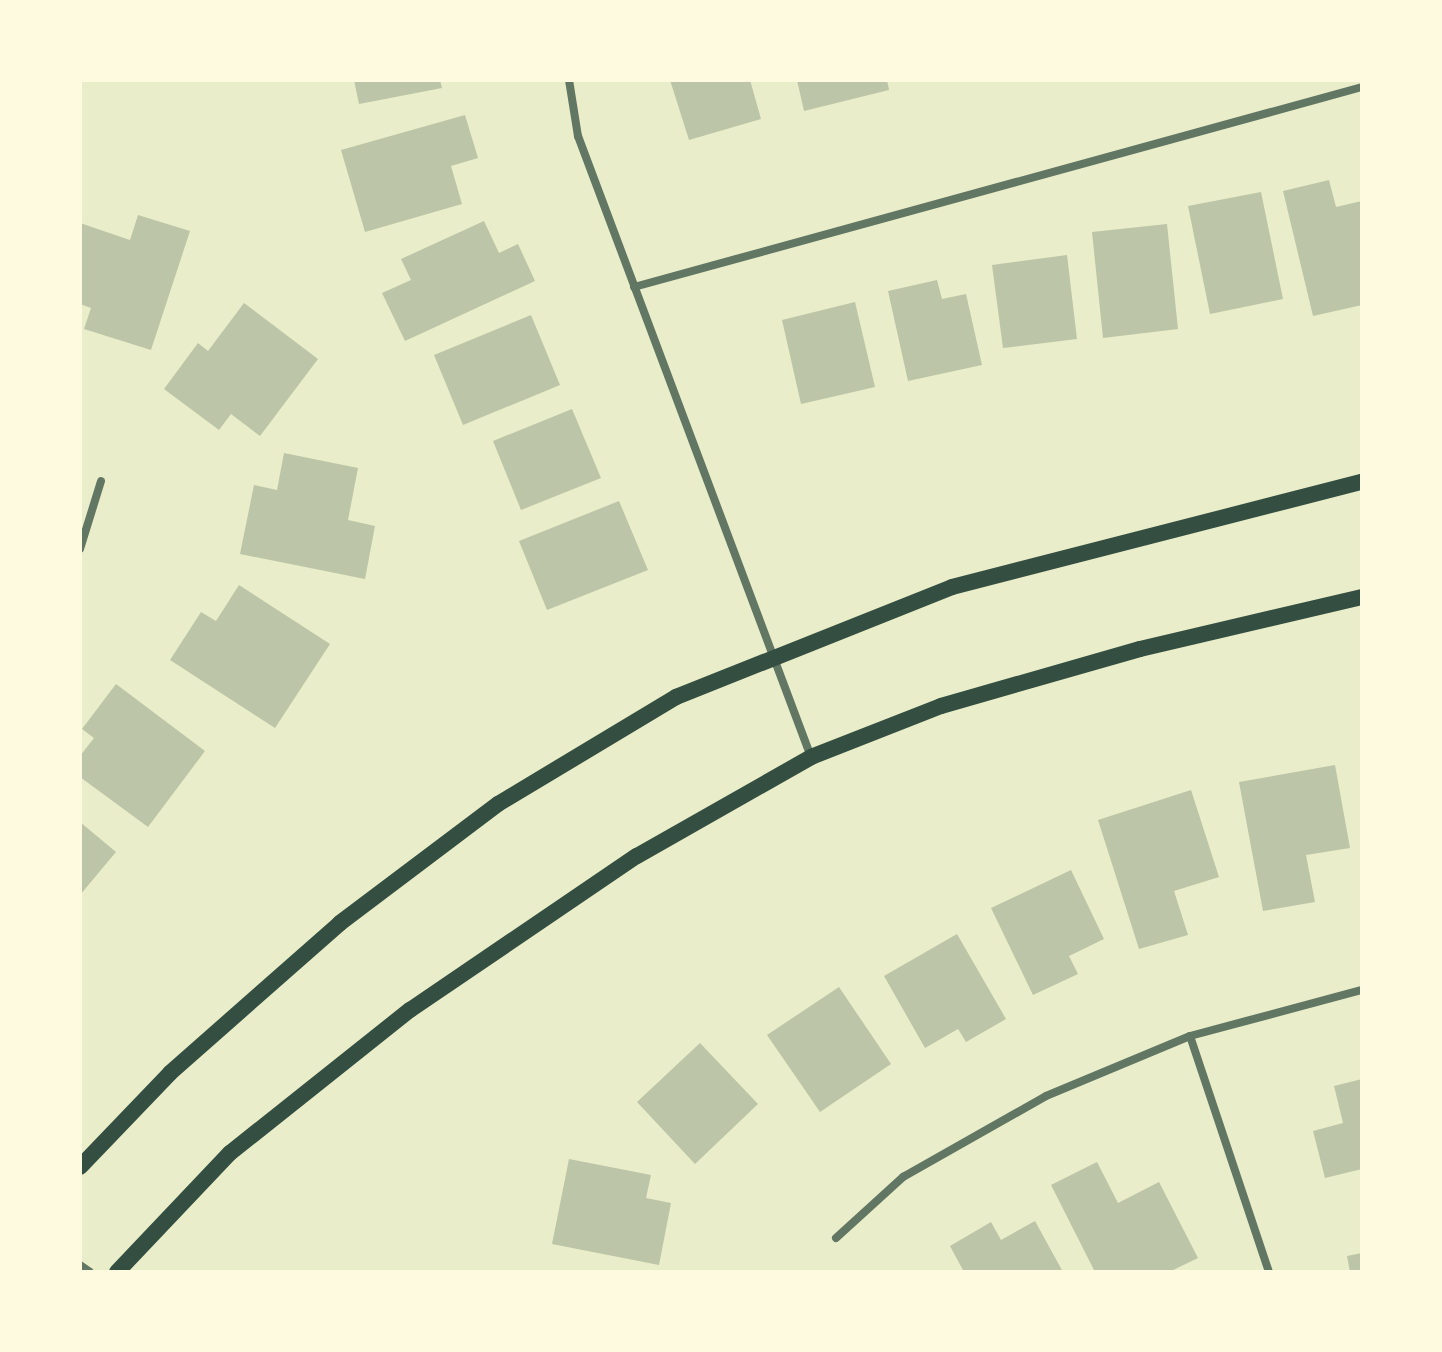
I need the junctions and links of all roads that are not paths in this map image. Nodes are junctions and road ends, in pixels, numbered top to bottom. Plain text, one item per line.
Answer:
1 (569, 80) edge
2 (1362, 87) edge
3 (634, 287) junction
4 (101, 481) dead end
5 (1362, 482) edge
6 (80, 549) edge
7 (1362, 597) edge
8 (771, 658) junction
9 (811, 757) junction
10 (1362, 990) edge
11 (1190, 1036) junction
12 (80, 1167) edge
13 (836, 1238) dead end
14 (80, 1265) edge
15 (90, 1272) edge
16 (117, 1272) edge
17 (1269, 1272) edge

1 - 3 street
2 - 3 street
3 - 8 street
4 - 6 street
5 - 8 main road
7 - 9 main road
8 - 9 street
8 - 12 main road
9 - 16 main road
10 - 11 street
11 - 13 street
11 - 17 street
14 - 15 street

